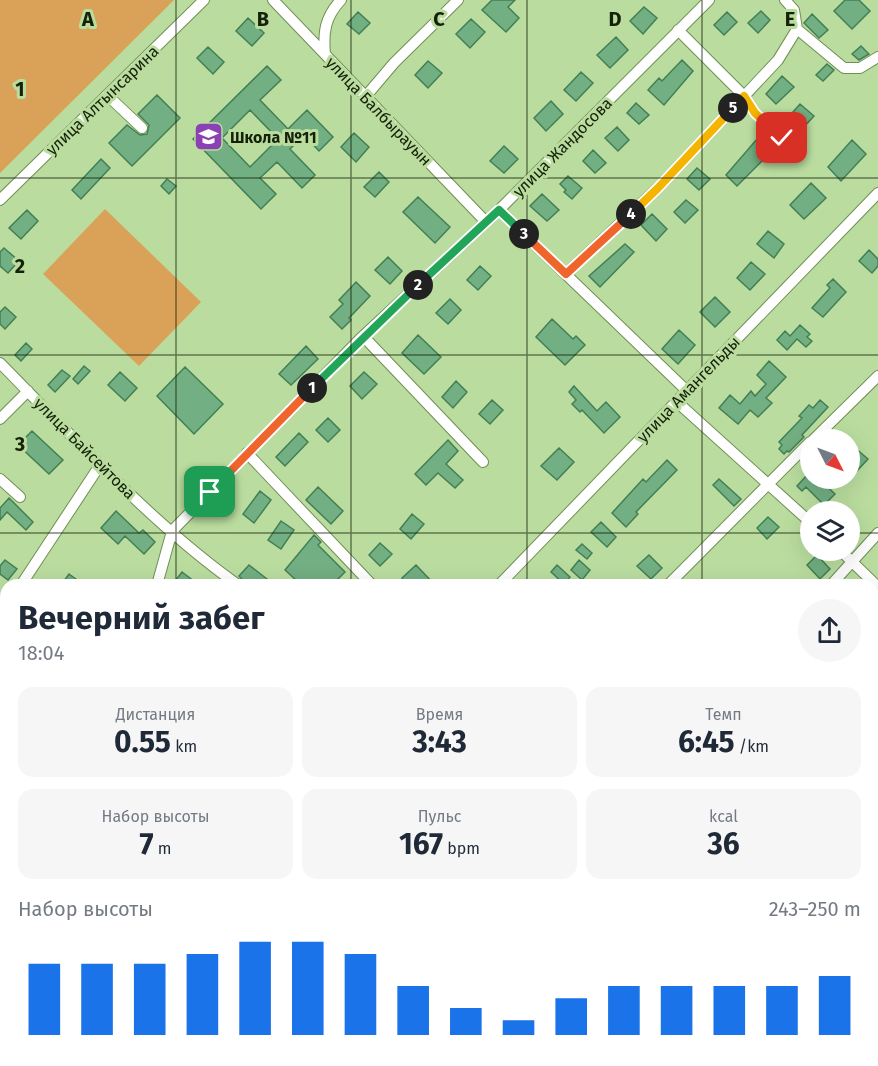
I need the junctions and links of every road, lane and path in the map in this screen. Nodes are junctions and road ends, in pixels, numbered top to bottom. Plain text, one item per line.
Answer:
1 (204, 0) edge
2 (273, 0) edge
3 (341, 0) edge
4 (458, 0) edge
5 (709, 0) edge
6 (785, 0) edge
7 (797, 28) junction
8 (678, 30) junction
9 (324, 54) junction
10 (878, 57) edge
11 (107, 95) junction
12 (366, 96) junction
13 (744, 96) junction
14 (142, 128) dead end
15 (782, 138) dead end
16 (878, 193) edge
17 (0, 200) edge
18 (499, 210) junction
19 (486, 222) junction
20 (566, 274) junction
21 (363, 336) junction
22 (0, 363) edge
23 (878, 376) edge
24 (686, 390) junction
25 (28, 392) junction
26 (676, 401) junction
27 (0, 419) edge
28 (824, 429) edge
29 (800, 452) edge
30 (248, 453) junction
31 (483, 462) dead end
32 (100, 465) junction
33 (0, 479) edge
34 (768, 483) junction
35 (20, 497) dead end
36 (800, 513) edge
37 (172, 531) junction
38 (878, 533) edge
39 (860, 552) edge
40 (851, 561) joint
41 (25, 579) edge
42 (159, 579) edge
43 (229, 579) edge
44 (366, 579) edge
45 (505, 579) edge
46 (674, 579) edge
47 (836, 579) edge
48 (870, 579) edge

1 - 11 street, улица Алтынсарина
2 - 9 street, улица Балбырауын
3 - 9 street
4 - 12 street
5 - 8 street, улица Жандосова
6 - 7 street
7 - 10 street
7 - 13 street
8 - 13 street
8 - 18 street, улица Жандосова
9 - 12 street, улица Балбырауын
11 - 14 street
11 - 17 street, улица Алтынсарина
12 - 19 street, улица Балбырауын
13 - 15 street
13 - 20 street
16 - 24 street, улица Амангельды
18 - 19 street, улица Жандосова
18 - 20 street
19 - 21 street, улица Жандосова
20 - 24 street
21 - 30 street, улица Жандосова
21 - 31 street
22 - 25 street, улица Байсейтова
23 - 28 street
24 - 26 street, улица Амангельды
25 - 27 street
25 - 32 street, улица Байсейтова
26 - 34 street
26 - 45 street, улица Амангельды
29 - 34 street
30 - 37 street, улица Жандосова
30 - 44 street
32 - 37 street, улица Байсейтова
32 - 41 street
33 - 35 street
34 - 36 street
34 - 46 street
37 - 42 street, улица Жандосова
37 - 43 street, улица Байсейтова
38 - 39 street
40 - 47 street
40 - 48 street

